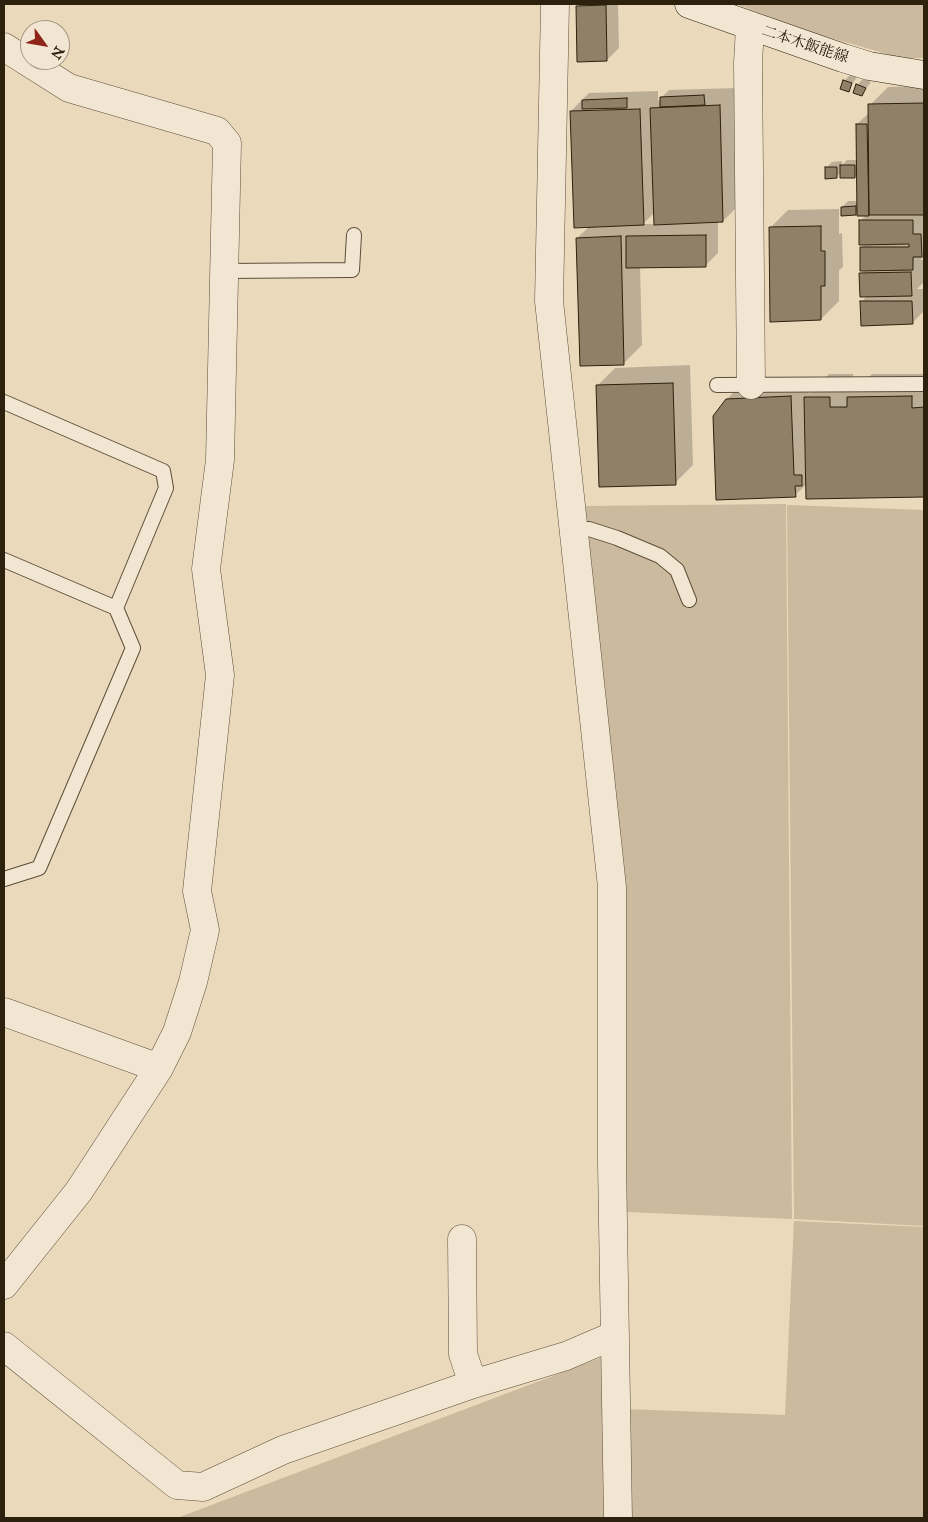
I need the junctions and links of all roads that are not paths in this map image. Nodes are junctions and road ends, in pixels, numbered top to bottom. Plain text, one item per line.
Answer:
1 (555, 4) edge
2 (689, 4) edge
3 (750, 27) junction
4 (4, 47) edge
5 (924, 75) edge
6 (354, 235) dead end
7 (224, 271) junction
8 (924, 384) edge
9 (751, 385) junction
10 (717, 386) dead end
11 (4, 402) edge
12 (574, 531) junction
13 (4, 560) edge
14 (689, 600) dead end
15 (116, 608) junction
16 (4, 879) edge
17 (4, 1012) edge
18 (159, 1068) junction
19 (462, 1239) dead end
20 (4, 1285) edge
21 (615, 1335) junction
22 (4, 1346) edge
23 (473, 1384) junction
24 (618, 1518) edge

1 - 12 street
2 - 3 street, 二本木飯能線
3 - 5 street, 二本木飯能線
3 - 9 street
4 - 7 street
6 - 7 lane
7 - 18 street
8 - 9 lane
9 - 10 lane
11 - 15 lane
12 - 14 lane
12 - 21 street
13 - 15 lane
15 - 16 lane
17 - 18 street
18 - 20 street
19 - 23 street
21 - 23 street
21 - 24 street
22 - 23 street

